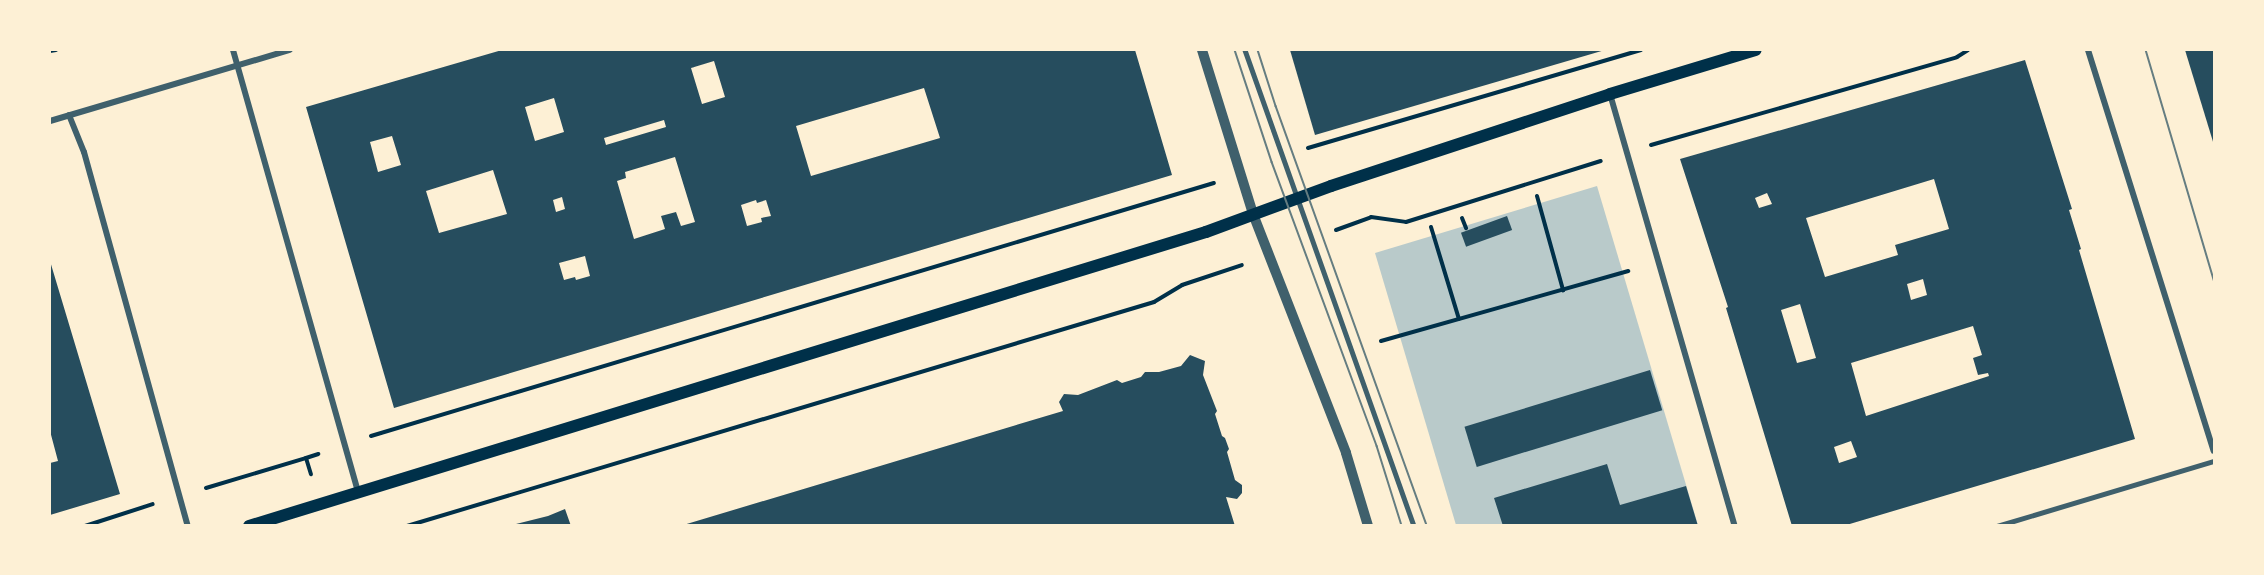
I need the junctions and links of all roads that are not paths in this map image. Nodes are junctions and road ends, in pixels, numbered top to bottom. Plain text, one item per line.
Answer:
1 (233, 50) edge
2 (290, 50) edge
3 (1202, 50) edge
4 (1245, 50) edge
5 (1755, 50) edge
6 (2088, 50) edge
7 (237, 65) junction
8 (1610, 94) junction
9 (69, 116) junction
10 (50, 121) edge
11 (1297, 198) junction
12 (1253, 214) junction
13 (2214, 451) edge
14 (2214, 461) edge
15 (358, 493) junction
16 (272, 522) edge
17 (188, 525) edge
18 (249, 525) edge
19 (1368, 525) edge
20 (1414, 525) edge
21 (1735, 525) edge
22 (1997, 525) edge

1 - 7 street
2 - 7 street
3 - 12 street
4 - 11 lane
5 - 8 main road
6 - 13 street
7 - 9 street
7 - 15 street
8 - 11 main road
8 - 21 street
9 - 10 street
9 - 17 street
11 - 12 main road
11 - 20 lane
12 - 15 main road
12 - 19 street
14 - 22 lane
15 - 16 main road
16 - 18 main road

